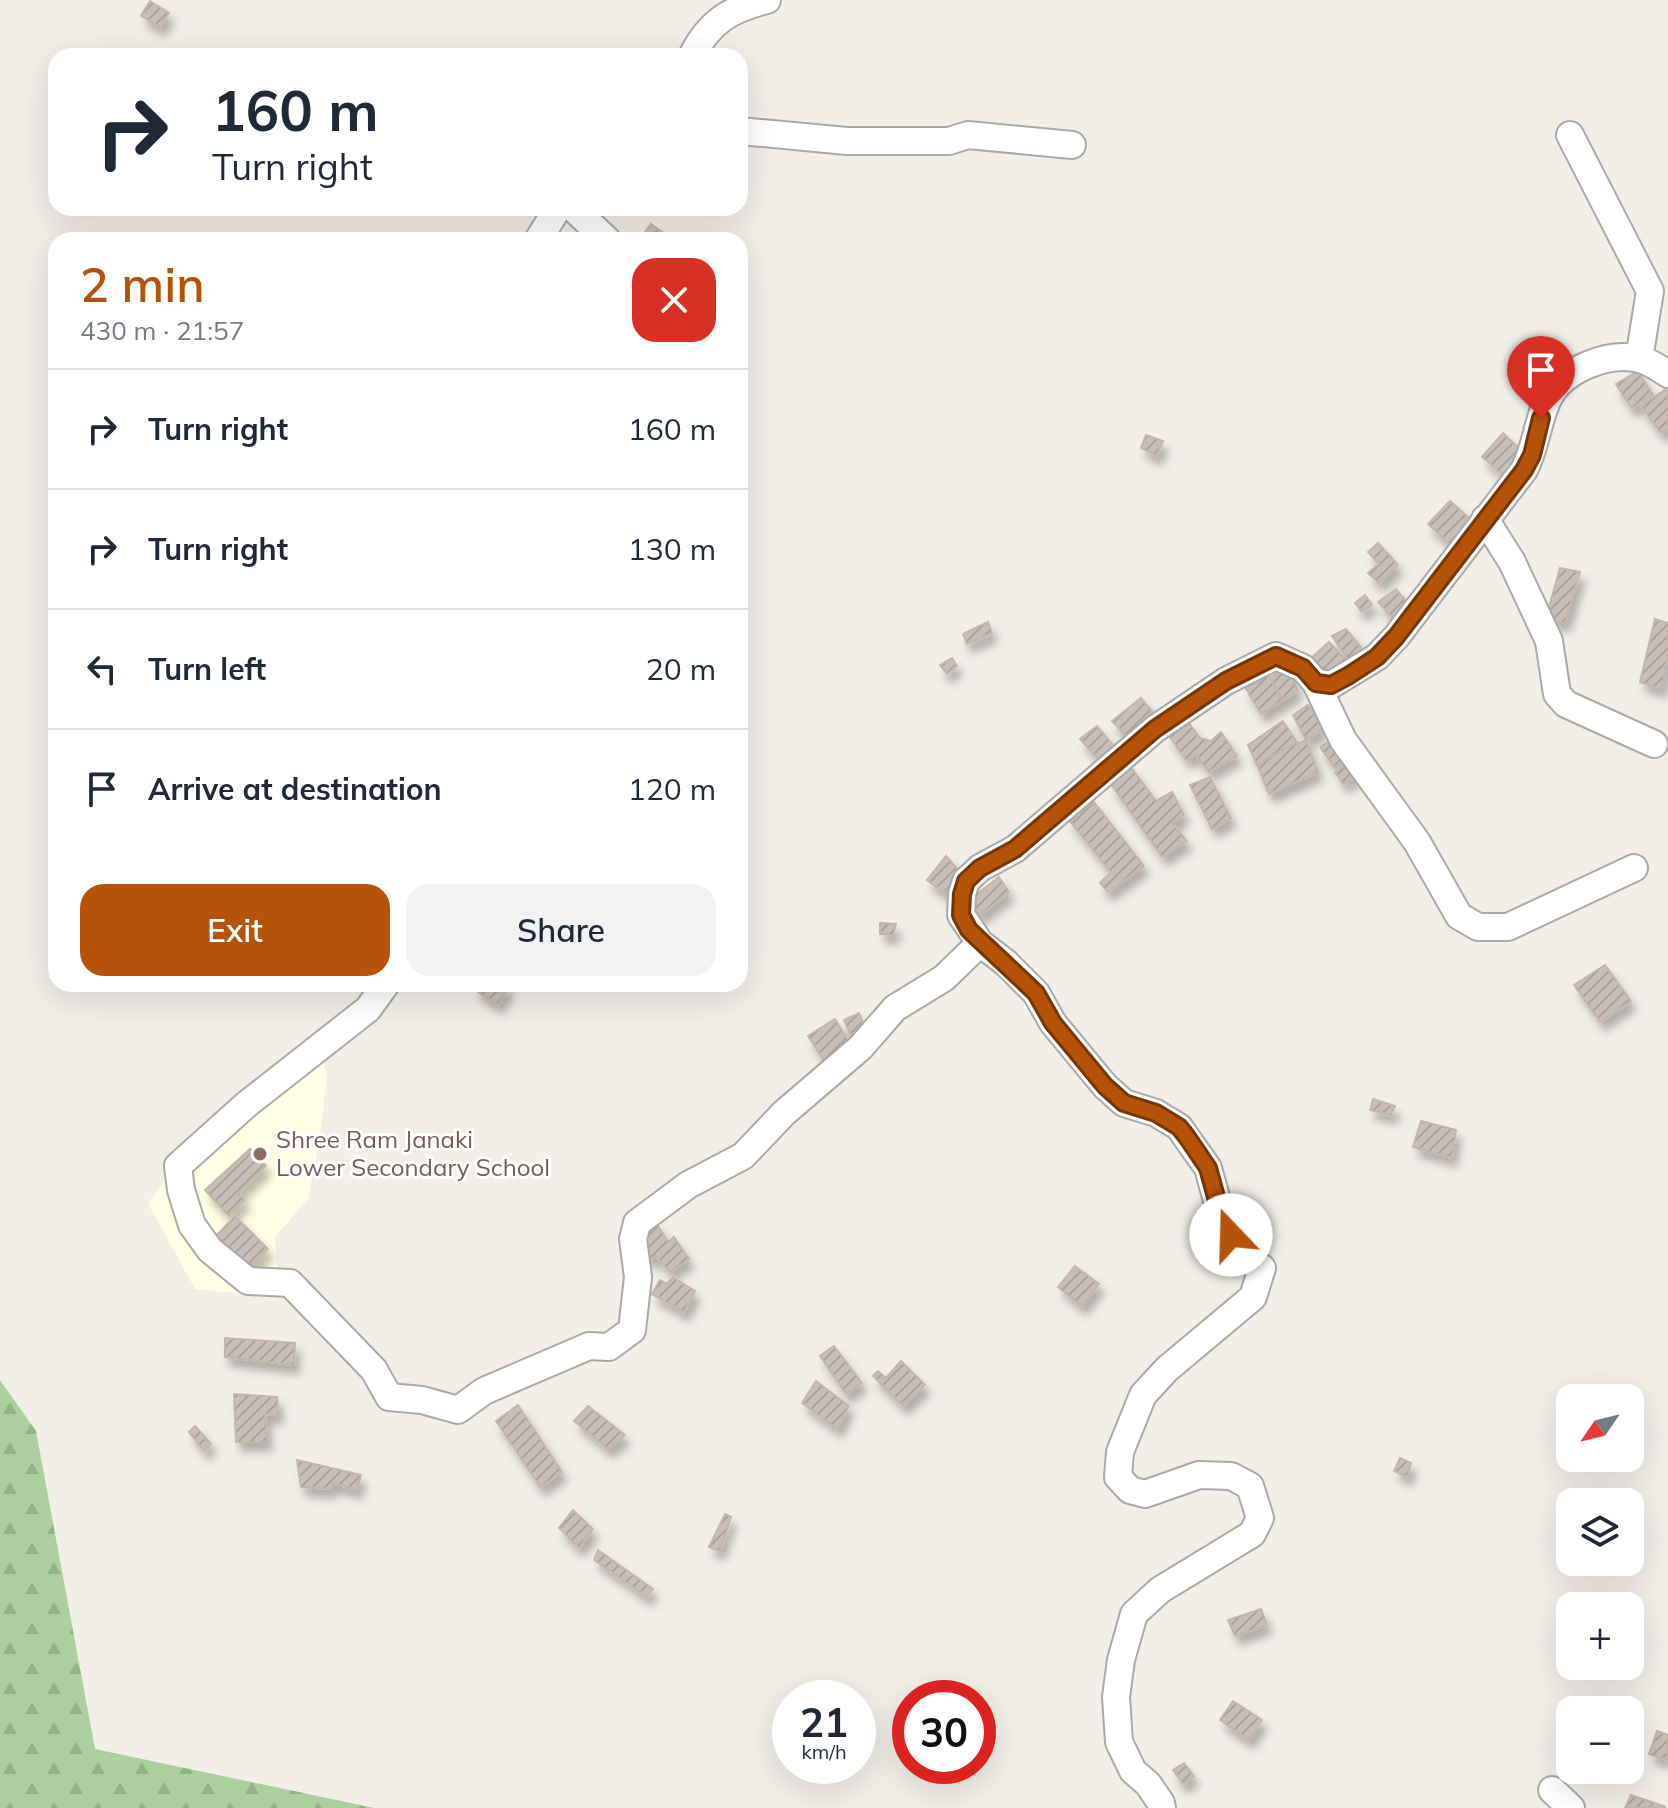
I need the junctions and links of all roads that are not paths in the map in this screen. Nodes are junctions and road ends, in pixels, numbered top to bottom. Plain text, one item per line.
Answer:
1 (767, 0) edge
2 (696, 48) edge
3 (748, 132) edge
4 (1570, 135) dead end
5 (1072, 145) dead end
6 (582, 216) edge
7 (598, 232) edge
8 (1639, 359) junction
9 (1668, 374) edge
10 (1485, 519) junction
11 (1316, 683) junction
12 (1654, 744) dead end
13 (1634, 868) dead end
14 (980, 943) junction
15 (380, 992) edge
16 (1162, 1808) edge

1 - 2 street
3 - 5 street
4 - 8 street
6 - 7 street
8 - 9 street
8 - 10 street
10 - 11 street
10 - 12 street
11 - 13 street
11 - 14 street
14 - 15 street
14 - 16 street

